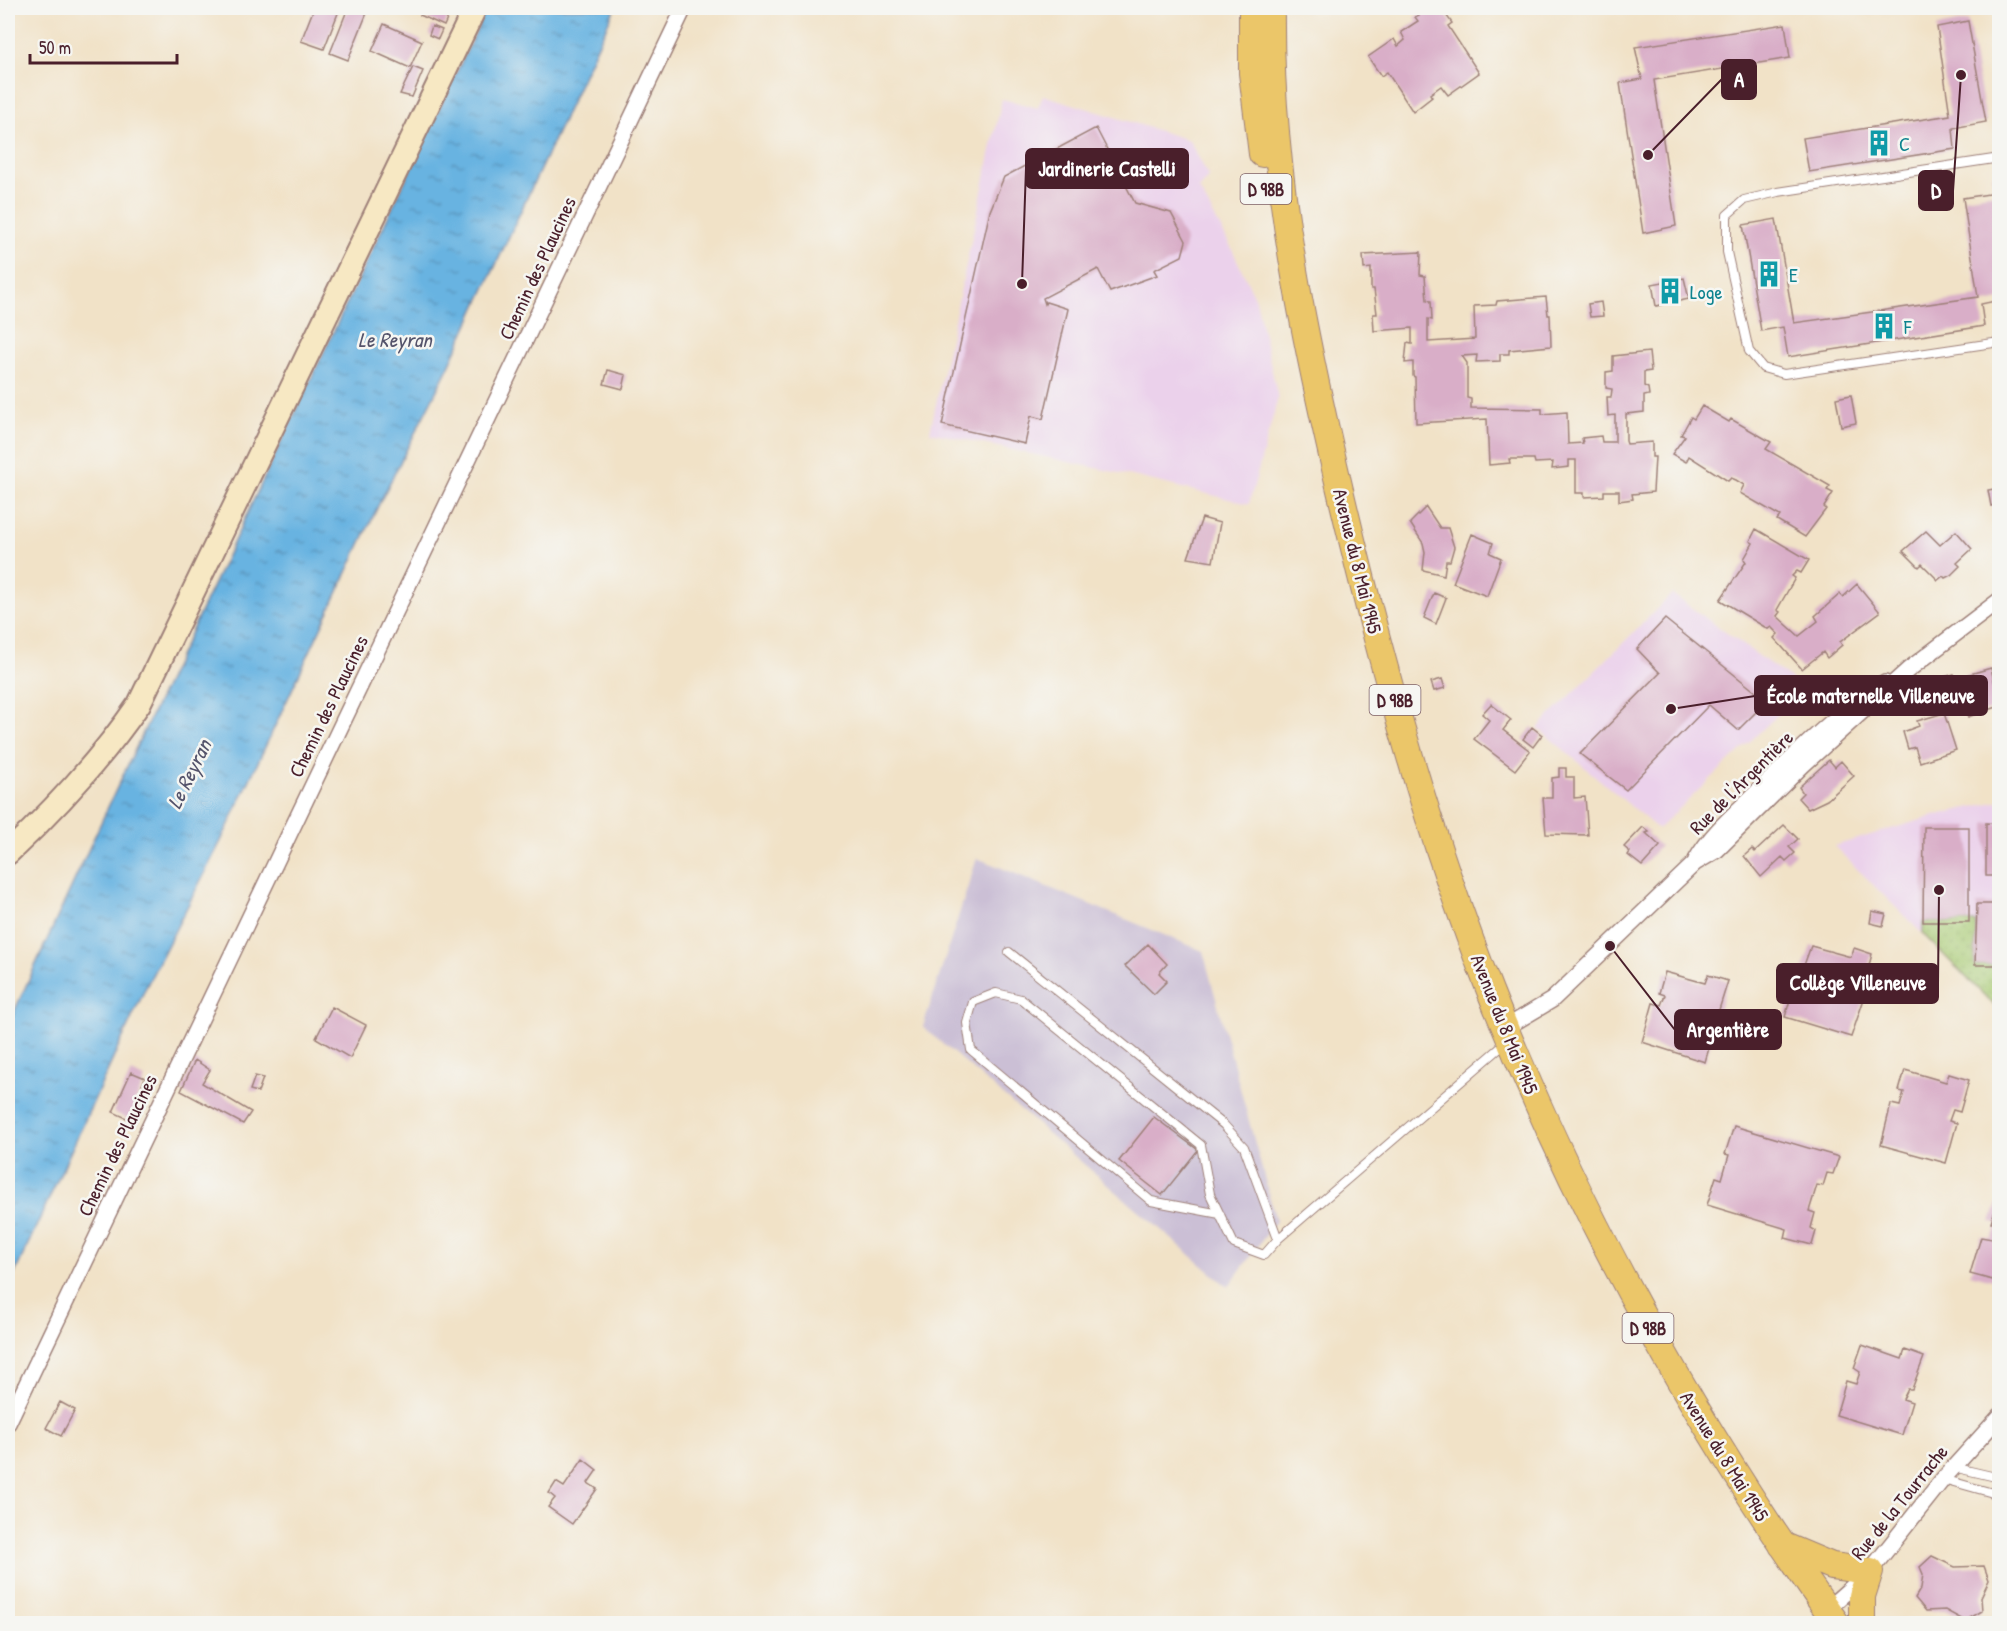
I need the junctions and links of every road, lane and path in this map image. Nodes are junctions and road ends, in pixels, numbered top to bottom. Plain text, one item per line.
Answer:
1 (475, 8) edge
2 (684, 8) edge
3 (1252, 8) edge
4 (1271, 8) edge
5 (2000, 158) edge
6 (2000, 342) edge
7 (1310, 365) junction
8 (2000, 600) edge
9 (8, 853) edge
10 (1009, 952) dead end
11 (1508, 1033) junction
12 (1220, 1214) junction
13 (1278, 1239) junction
14 (2000, 1416) edge
15 (8, 1423) edge
16 (1953, 1467) junction
17 (2000, 1478) edge
18 (1943, 1479) junction
19 (2000, 1495) edge
20 (1782, 1545) junction
21 (1870, 1571) junction
22 (1832, 1616) edge
23 (1862, 1623) edge

1 - 9 main road
2 - 15 street, Chemin des Plaucines
3 - 7 main road, Avenue du 8 Mai 1945 / D 98B
4 - 7 main road, Avenue du 8 Mai 1945 / D 98B
5 - 6 lane
7 - 11 main road, Avenue du 8 Mai 1945 / D 98B
8 - 11 street, Rue de l'Argentière
10 - 13 lane
11 - 13 lane
11 - 20 main road, Avenue du 8 Mai 1945 / D 98B
12 - 12 lane
12 - 13 lane
14 - 16 street, Rue de la Tourrache
16 - 17 lane
16 - 18 street, Rue de la Tourrache
18 - 19 lane
18 - 21 street, Rue de la Tourrache
20 - 21 main road
20 - 22 main road, Avenue du 8 Mai 1945 / D 98B
21 - 22 street, Rue de la Tourrache
21 - 23 main road

